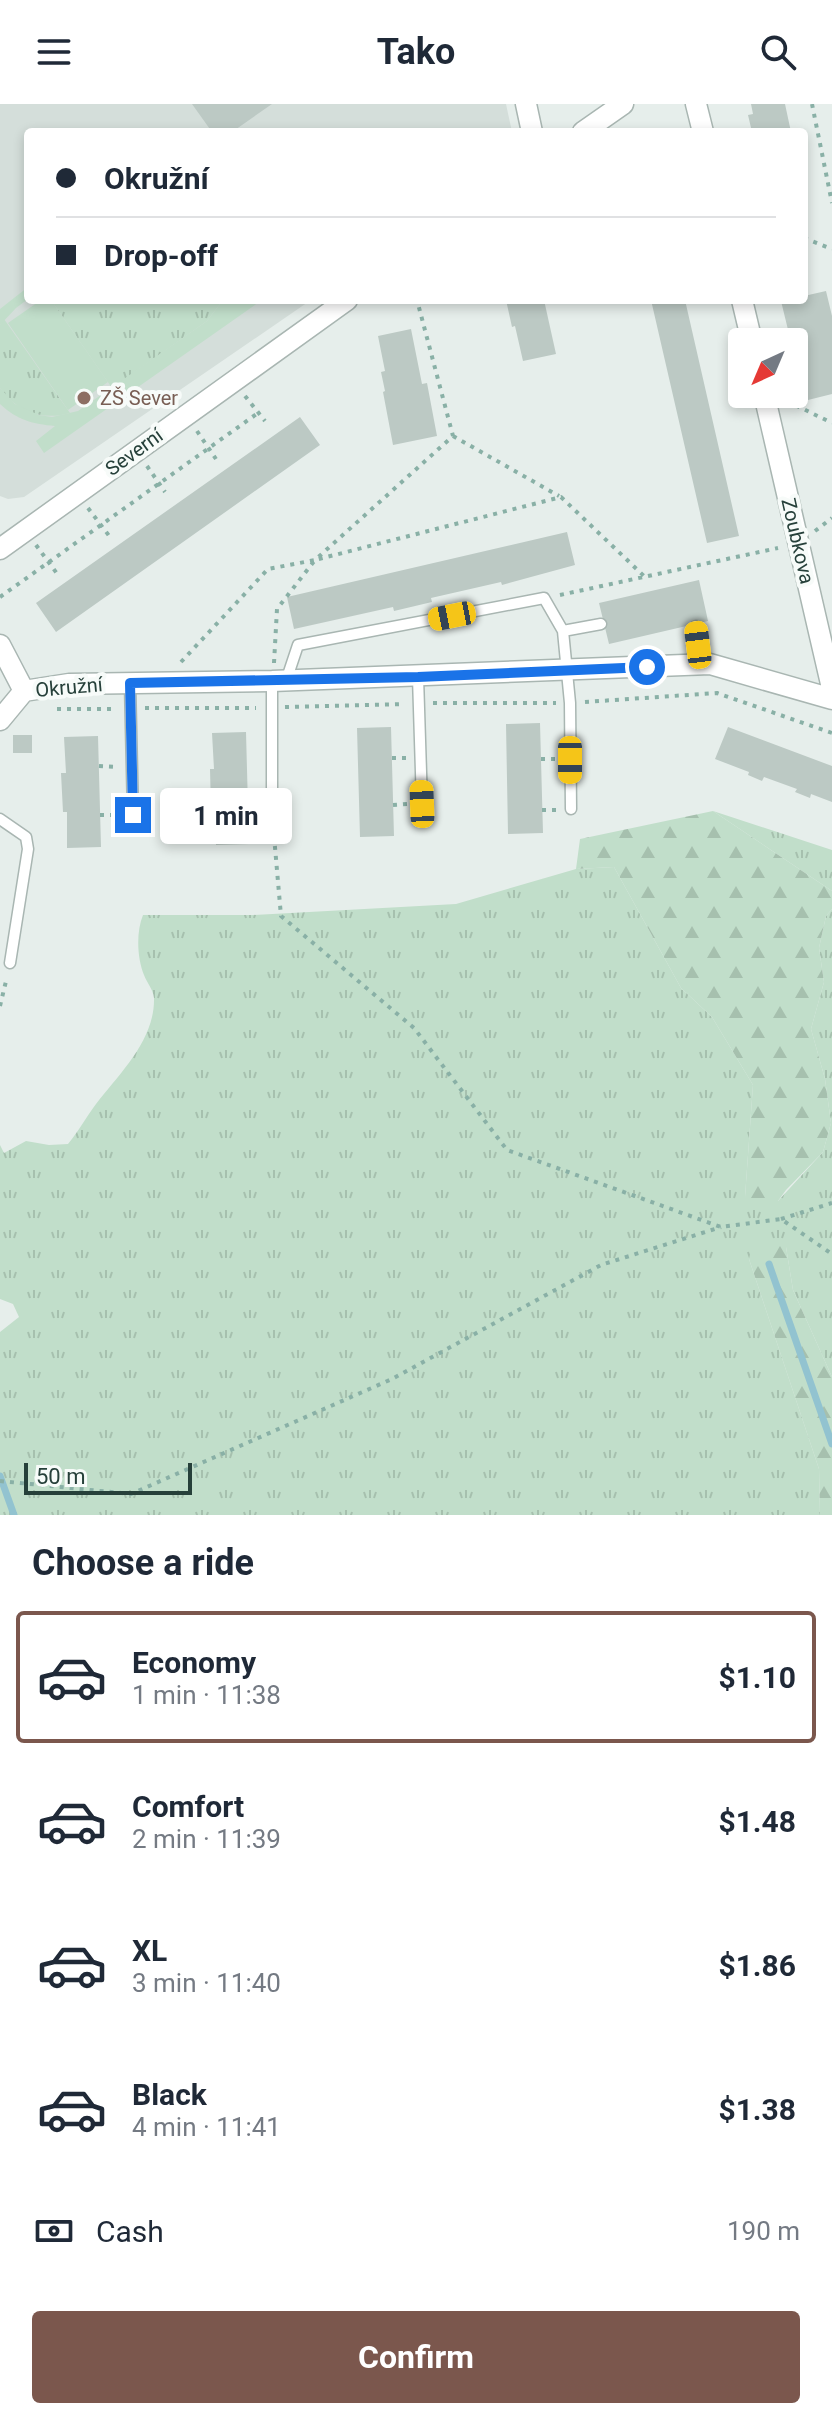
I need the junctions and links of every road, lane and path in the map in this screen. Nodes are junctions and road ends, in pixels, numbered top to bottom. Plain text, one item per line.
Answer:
1 (526, 104) edge
2 (623, 104) edge
3 (696, 104) edge
4 (812, 104) edge
5 (531, 128) edge
6 (589, 128) edge
7 (702, 128) edge
8 (832, 203) edge
9 (808, 240) edge
10 (832, 249) edge
11 (341, 304) edge
12 (418, 304) edge
13 (743, 304) edge
14 (749, 328) edge
15 (234, 381) junction
16 (776, 408) edge
17 (799, 408) edge
18 (258, 413) junction
19 (265, 421) dead end
20 (832, 423) edge
21 (453, 436) junction
22 (209, 448) junction
23 (137, 451) junction
24 (216, 459) dead end
25 (160, 485) junction
26 (165, 492) dead end
27 (76, 494) junction
28 (561, 497) junction
29 (832, 518) edge
30 (102, 527) junction
31 (25, 531) junction
32 (110, 537) dead end
33 (799, 543) junction
34 (0, 549) edge
35 (315, 560) junction
36 (49, 563) junction
37 (58, 575) dead end
38 (645, 577) junction
39 (0, 597) edge
40 (544, 598) junction
41 (601, 624) dead end
42 (696, 626) dead end
43 (563, 631) junction
44 (0, 645) edge
45 (700, 665) junction
46 (568, 670) junction
47 (418, 677) junction
48 (279, 681) junction
49 (130, 683) junction
50 (161, 683) junction
51 (832, 688) edge
52 (24, 691) junction
53 (832, 699) edge
54 (0, 720) edge
55 (422, 804) dead end
56 (571, 809) dead end
57 (133, 815) dead end
58 (0, 819) edge
59 (272, 821) joint
60 (10, 963) joint
61 (0, 1006) edge
62 (832, 1203) edge
63 (781, 1219) junction
64 (721, 1227) junction
65 (832, 1254) edge
66 (0, 1481) edge

1 - 5 street
2 - 6 street
3 - 7 street
4 - 8 path
9 - 10 path
11 - 15 street, Severní
12 - 21 path
13 - 14 street
15 - 18 path
15 - 23 street, Severní
16 - 33 street, Zoubkova
17 - 20 path
18 - 19 path
18 - 22 path
21 - 28 path
21 - 35 path
22 - 24 path
22 - 25 path
23 - 25 path
23 - 27 street, Severní
25 - 26 path
25 - 30 path
27 - 30 path
27 - 31 street, Severní
28 - 35 path
28 - 38 path
29 - 33 path
30 - 32 path
30 - 36 path
31 - 34 street, Severní
31 - 36 path
33 - 38 path
33 - 51 street, Zoubkova
35 - 48 path
35 - 50 path
36 - 37 path
36 - 39 path
38 - 40 path
40 - 43 lane
40 - 48 lane
41 - 43 lane
42 - 45 lane
43 - 46 lane
44 - 52 street, Okružní
45 - 46 street, Okružní
45 - 53 street, Okružní
46 - 47 street, Okružní
46 - 56 lane
47 - 48 street, Okružní
47 - 55 lane
48 - 50 street, Okružní
48 - 59 lane
49 - 50 street, Okružní
49 - 52 street, Okružní
49 - 57 lane
52 - 54 street
58 - 60 lane
59 - 64 path
60 - 61 path
62 - 63 path
63 - 64 path
63 - 65 path
64 - 66 path

